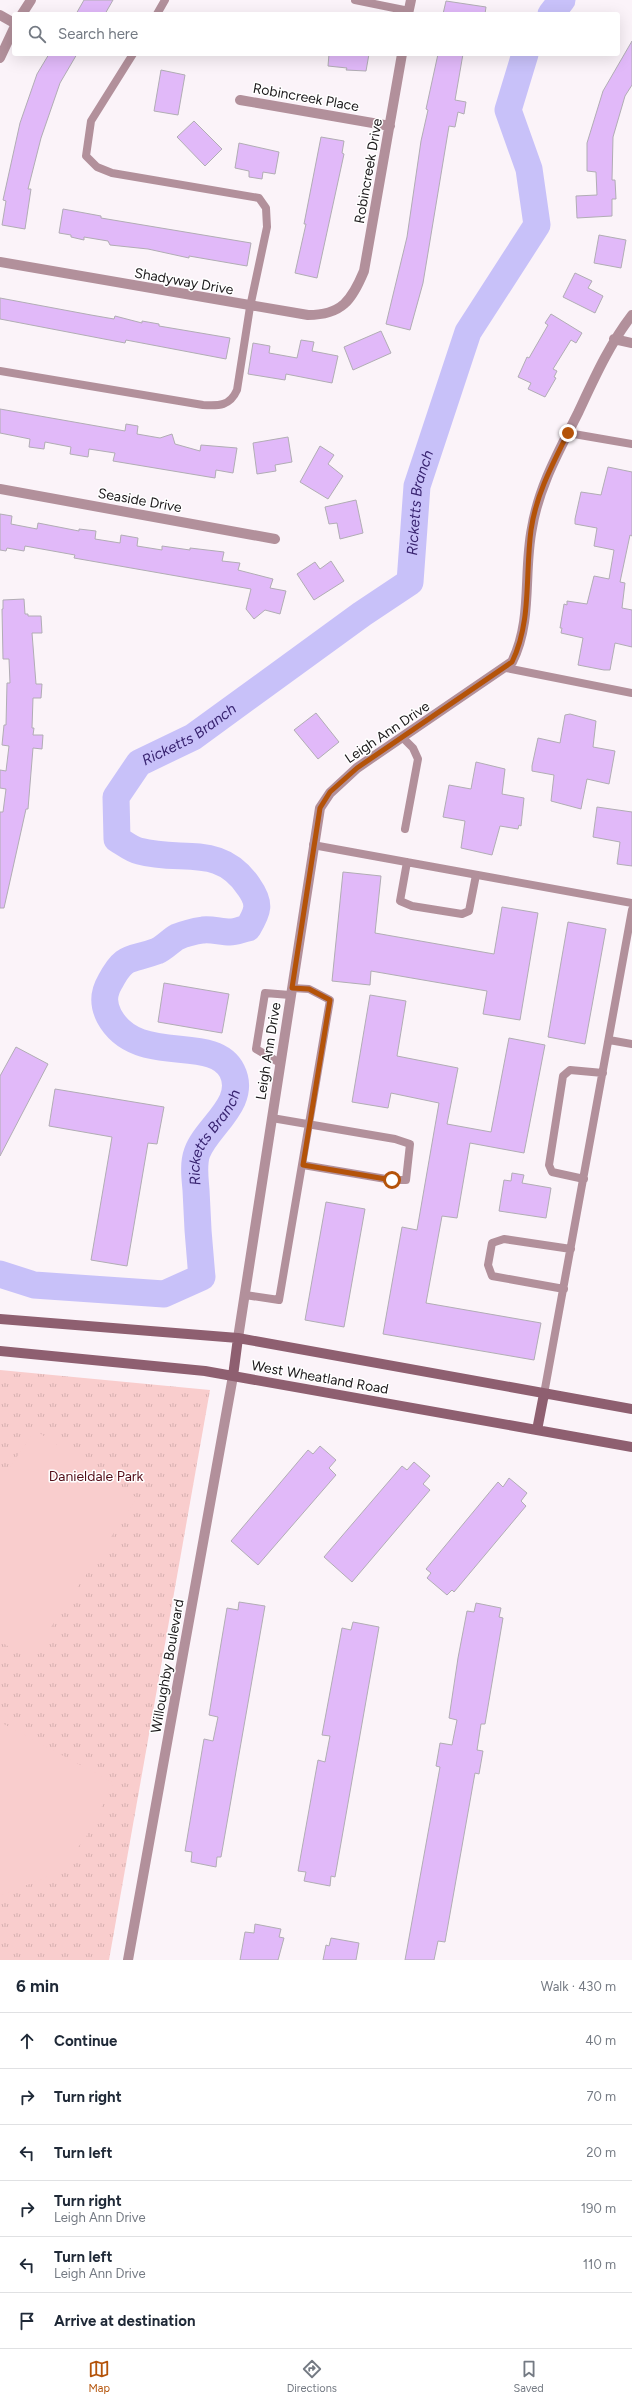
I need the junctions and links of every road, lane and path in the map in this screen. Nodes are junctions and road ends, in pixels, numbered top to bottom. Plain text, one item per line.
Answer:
1 (32, 0) edge
2 (165, 0) edge
3 (354, 0) edge
4 (411, 0) edge
5 (23, 12) edge
6 (158, 12) edge
7 (409, 12) edge
8 (0, 15) edge
9 (12, 22) edge
10 (12, 32) edge
11 (132, 56) edge
12 (402, 56) edge
13 (0, 58) edge
14 (240, 100) dead end
15 (390, 126) junction
16 (0, 262) edge
17 (355, 292) joint
18 (250, 306) junction
19 (632, 315) edge
20 (614, 339) junction
21 (632, 343) edge
22 (0, 371) edge
23 (568, 433) junction
24 (632, 444) edge
25 (0, 489) edge
26 (276, 539) dead end
27 (506, 668) junction
28 (632, 693) edge
29 (403, 738) junction
30 (404, 829) dead end
31 (313, 845) junction
32 (407, 862) junction
33 (476, 875) junction
34 (632, 903) edge
35 (632, 910) edge
36 (629, 944) edge
37 (291, 991) junction
38 (609, 1040) junction
39 (632, 1044) edge
40 (280, 1063) junction
41 (603, 1073) junction
42 (272, 1118) junction
43 (310, 1125) junction
44 (303, 1165) junction
45 (584, 1179) junction
46 (571, 1249) junction
47 (564, 1289) junction
48 (245, 1295) junction
49 (0, 1320) edge
50 (238, 1338) junction
51 (0, 1351) edge
52 (233, 1376) junction
53 (544, 1394) junction
54 (632, 1409) edge
55 (536, 1430) junction
56 (632, 1447) edge
57 (128, 1960) edge

1 - 5 street
2 - 6 lane
3 - 7 lane
4 - 7 street
8 - 9 street
10 - 13 street
11 - 18 lane
12 - 15 street, Robincreek Drive
14 - 15 street, Robincreek Place
15 - 17 street, Robincreek Drive
16 - 18 street, Shadyway Drive
17 - 18 street, Shadyway Drive
18 - 22 lane
19 - 20 street, Leigh Ann Drive
20 - 21 street
20 - 23 street, Leigh Ann Drive
23 - 24 lane
23 - 27 street, Leigh Ann Drive
25 - 26 street, Seaside Drive
27 - 28 lane
27 - 29 street, Leigh Ann Drive
29 - 30 lane
29 - 31 street, Leigh Ann Drive
31 - 32 lane
31 - 37 street, Leigh Ann Drive
32 - 33 lane
32 - 33 lane
33 - 34 lane
35 - 36 lane
36 - 38 lane
37 - 40 street, Leigh Ann Drive
37 - 40 lane
37 - 43 lane
38 - 39 lane
38 - 41 lane
40 - 42 street, Leigh Ann Drive
41 - 45 lane
41 - 45 lane
42 - 43 lane
42 - 48 street, Leigh Ann Drive
43 - 44 lane
43 - 44 lane
44 - 48 lane
45 - 46 lane
46 - 47 lane
46 - 47 lane
47 - 53 lane
48 - 50 street, Leigh Ann Drive
49 - 50 main road, West Wheatland Road
50 - 52 main road
50 - 53 main road, West Wheatland Road
51 - 52 main road, West Wheatland Road
52 - 55 main road, West Wheatland Road
52 - 57 street, Willoughby Boulevard
53 - 54 main road, West Wheatland Road
53 - 55 main road
55 - 56 main road, West Wheatland Road

